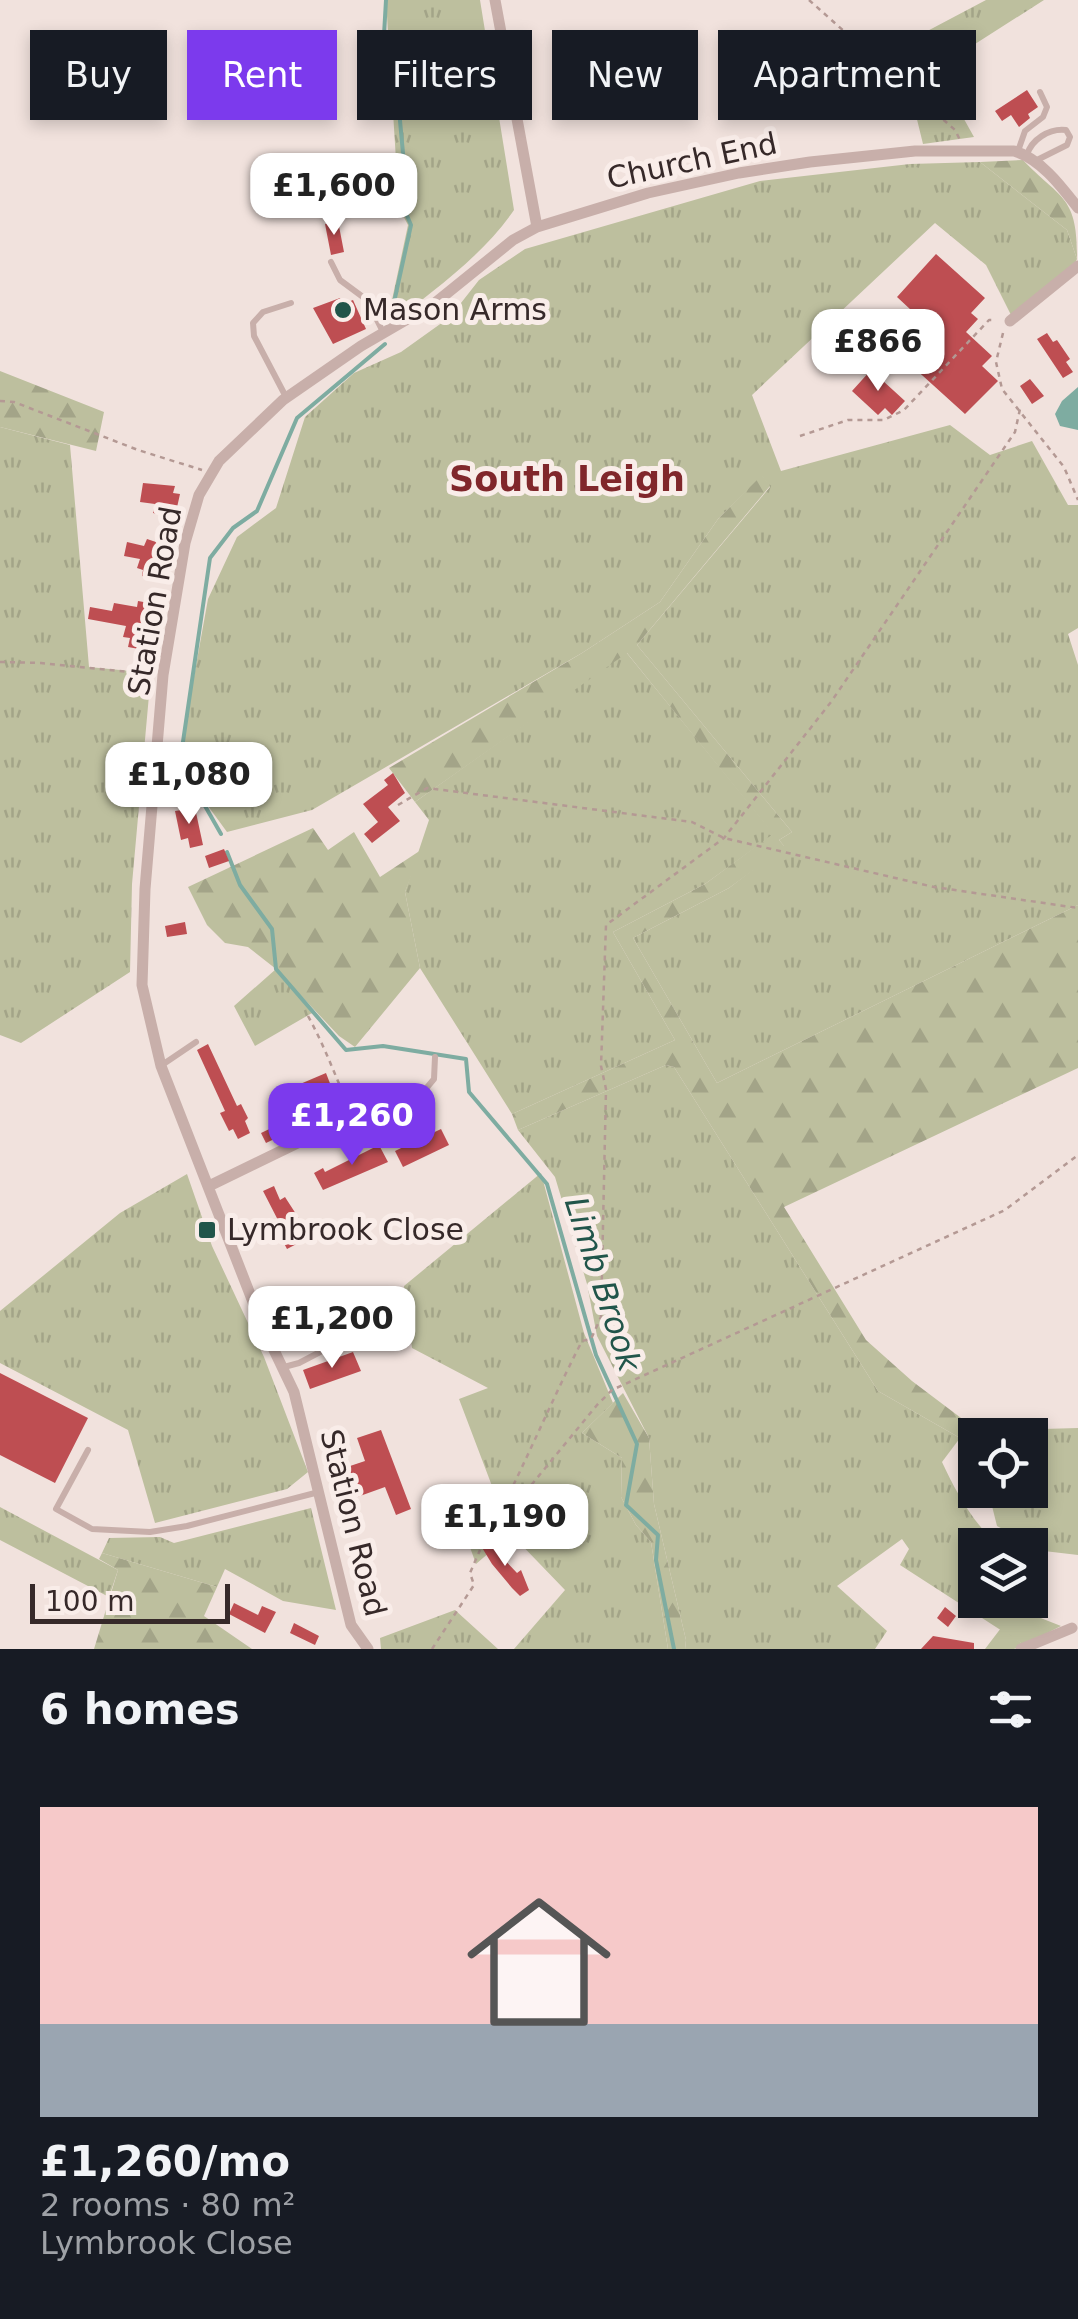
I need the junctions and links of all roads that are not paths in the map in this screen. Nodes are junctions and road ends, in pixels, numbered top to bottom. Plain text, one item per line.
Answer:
1 (495, 0) edge
2 (1040, 92) dead end
3 (1026, 156) junction
4 (1078, 208) edge
5 (537, 227) junction
6 (331, 262) dead end
7 (1078, 266) edge
8 (291, 303) dead end
9 (1010, 322) road end
10 (384, 333) junction
11 (287, 398) junction
12 (196, 1042) dead end
13 (435, 1057) dead end
14 (161, 1066) junction
15 (424, 1091) junction
16 (425, 1119) dead end
17 (209, 1186) junction
18 (362, 1330) dead end
19 (283, 1368) junction
20 (88, 1450) dead end
21 (320, 1492) junction
22 (1076, 1629) edge
23 (368, 1649) edge
24 (1021, 1649) edge

1 - 5 street
2 - 3 lane
3 - 3 lane
3 - 4 street
3 - 5 street, Church End
5 - 10 street, Station Road
6 - 10 lane
7 - 9 street
8 - 11 lane
10 - 11 street, Station Road
11 - 14 street, Station Road
12 - 14 lane
13 - 15 lane
14 - 17 street, Station Road
15 - 16 lane
15 - 17 street
17 - 19 street, Station Road
18 - 19 lane
19 - 21 street, Station Road
20 - 21 lane
21 - 23 street, Station Road
22 - 24 street

